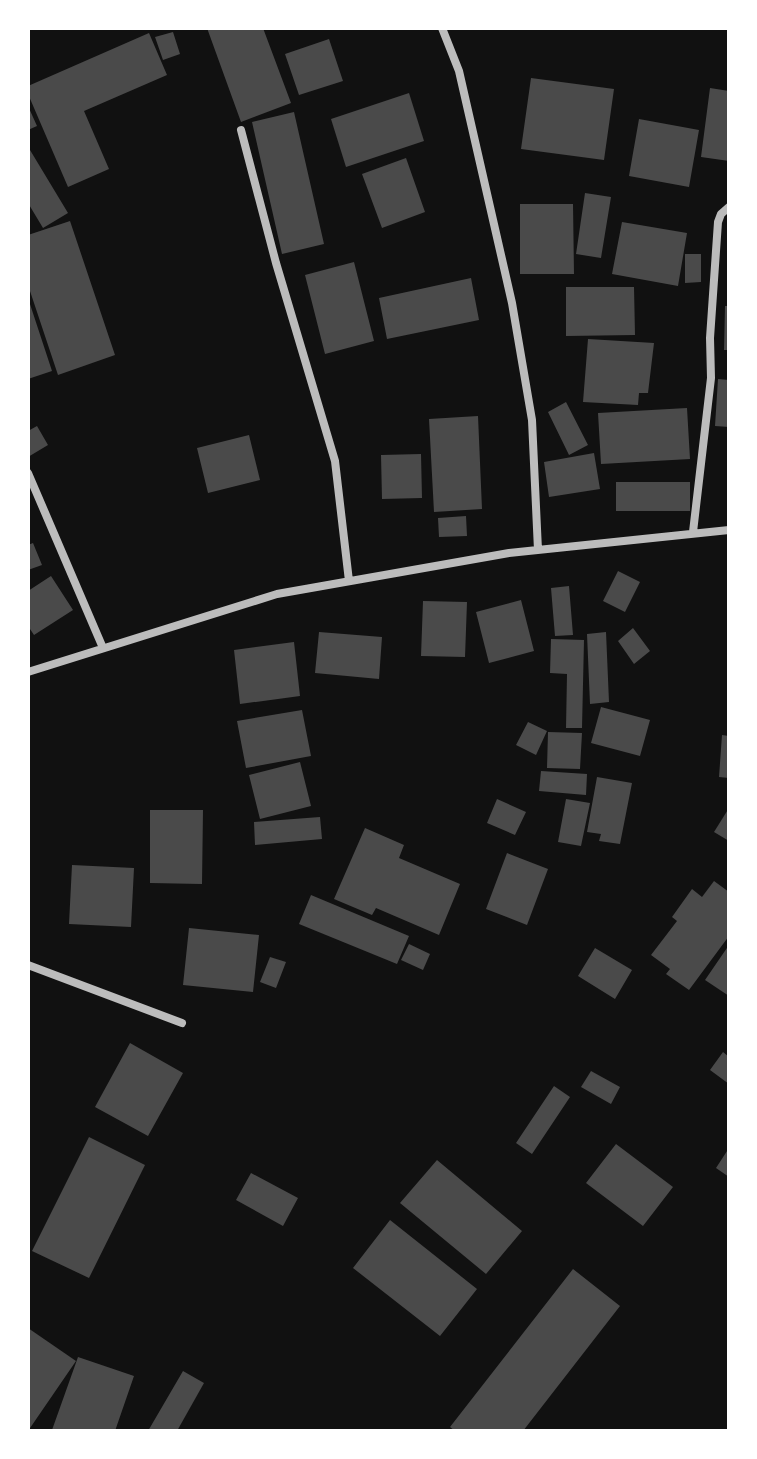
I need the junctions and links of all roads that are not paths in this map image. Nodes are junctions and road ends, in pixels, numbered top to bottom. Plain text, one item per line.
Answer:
1 (442, 28) edge
2 (241, 130) dead end
3 (729, 207) edge
4 (28, 473) edge
5 (729, 530) edge
6 (693, 532) junction
7 (538, 550) junction
8 (349, 581) junction
9 (103, 648) junction
10 (28, 672) edge
11 (28, 965) edge
12 (182, 1023) dead end

1 - 7 street
2 - 8 street
3 - 6 street
4 - 9 street
5 - 6 street
6 - 7 street
7 - 8 street
8 - 9 street
9 - 10 street
11 - 12 street

